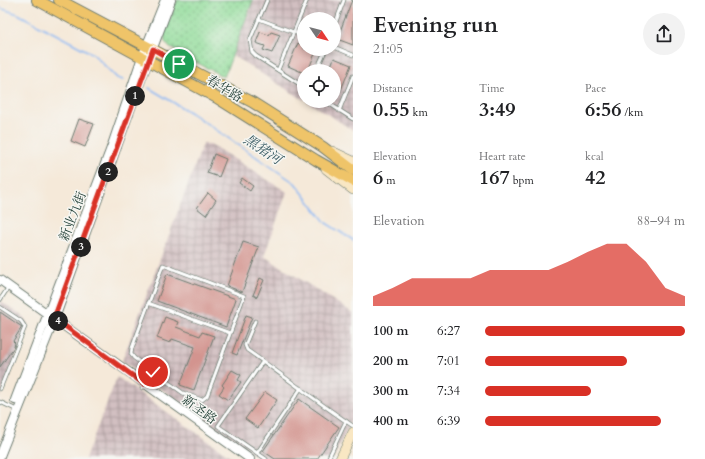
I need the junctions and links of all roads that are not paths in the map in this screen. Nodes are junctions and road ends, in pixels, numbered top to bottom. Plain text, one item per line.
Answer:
1 (37, 0) edge
2 (59, 0) edge
3 (165, 0) edge
4 (171, 0) edge
5 (267, 0) edge
6 (306, 0) edge
7 (344, 0) edge
8 (340, 12) edge
9 (260, 19) junction
10 (294, 32) junction
11 (297, 33) edge
12 (150, 48) junction
13 (341, 51) edge
14 (353, 55) edge
15 (146, 58) junction
16 (278, 70) junction
17 (353, 76) edge
18 (297, 83) edge
19 (335, 108) edge
20 (339, 111) junction
21 (353, 120) edge
22 (323, 147) junction
23 (316, 160) junction
24 (353, 161) edge
25 (353, 170) edge
26 (353, 182) edge
27 (353, 190) edge
28 (0, 280) edge
29 (5, 287) edge
30 (0, 300) edge
31 (148, 303) junction
32 (0, 307) edge
33 (51, 318) junction
34 (254, 321) dead end
35 (230, 333) junction
36 (263, 361) junction
37 (153, 372) junction
38 (143, 386) junction
39 (302, 388) junction
40 (0, 389) edge
41 (0, 402) edge
42 (15, 409) junction
43 (346, 421) junction
44 (218, 426) junction
45 (353, 426) edge
46 (353, 432) edge
47 (212, 435) junction
48 (0, 440) edge
49 (257, 453) junction
50 (0, 456) edge
51 (242, 459) edge
52 (250, 459) edge
53 (266, 459) edge
54 (328, 459) edge
55 (340, 459) edge

1 - 15 main road, 春华路
2 - 12 main road, 春华路
3 - 12 street, 新业九街
4 - 12 street, 新业九街
5 - 9 lane
6 - 10 lane
7 - 8 lane
9 - 10 lane
9 - 16 lane
10 - 11 lane
10 - 16 lane
12 - 15 street, 新业九街
12 - 22 main road, 春华路
13 - 14 lane
15 - 23 main road, 春华路
15 - 33 street, 新业九街
16 - 18 lane
17 - 20 lane
19 - 20 lane
20 - 21 lane
22 - 24 main road
22 - 25 main road, 春华路
23 - 26 main road, 春华路
23 - 27 main road
28 - 29 street, 新圣路
29 - 30 lane
29 - 33 street, 新圣路
31 - 35 lane
31 - 35 lane
31 - 37 lane
32 - 40 lane
33 - 38 street, 新圣路
33 - 42 street, 新业九街
34 - 36 lane
35 - 37 lane
36 - 39 lane
36 - 44 lane
37 - 38 lane
38 - 47 street, 新圣路
39 - 43 lane
39 - 49 lane
41 - 42 lane
42 - 48 street, 新业九街
42 - 50 street, 新业九街
43 - 45 lane
43 - 54 lane
44 - 47 lane
44 - 49 lane
46 - 55 main road
47 - 51 street, 新圣路
47 - 52 street, 新圣路
49 - 53 lane

